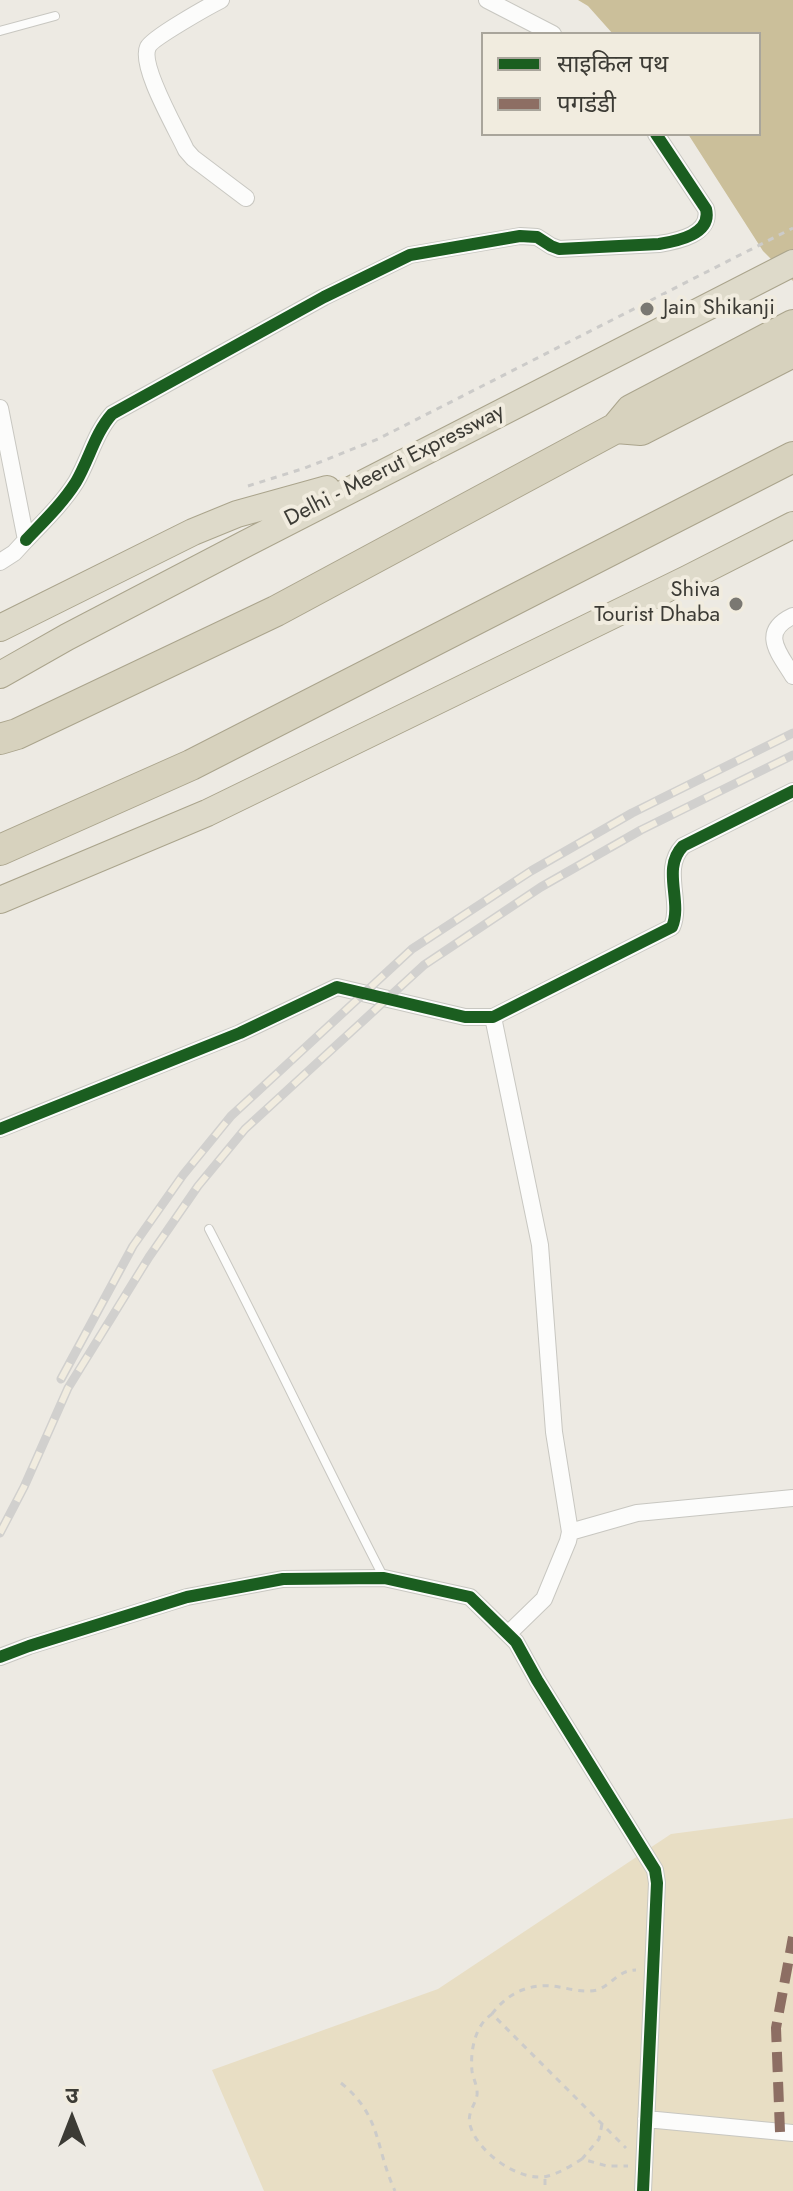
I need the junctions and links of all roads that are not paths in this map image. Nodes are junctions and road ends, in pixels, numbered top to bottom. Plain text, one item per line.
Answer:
1 (221, 0) edge
2 (487, 0) edge
3 (55, 16) dead end
4 (0, 31) edge
5 (549, 32) edge
6 (657, 136) edge
7 (246, 198) dead end
8 (793, 263) edge
9 (793, 325) edge
10 (793, 352) edge
11 (0, 408) edge
12 (629, 423) junction
13 (793, 457) edge
14 (368, 480) junction
15 (793, 525) edge
16 (26, 540) junction
17 (0, 562) edge
18 (793, 616) edge
19 (0, 628) edge
20 (0, 675) edge
21 (793, 676) edge
22 (0, 739) edge
23 (793, 791) edge
24 (0, 850) edge
25 (0, 900) edge
26 (493, 1017) junction
27 (0, 1129) edge
28 (209, 1229) dead end
29 (793, 1498) edge
30 (570, 1532) junction
31 (384, 1578) junction
32 (508, 1634) junction
33 (0, 1657) edge
34 (646, 2119) junction
35 (793, 2133) edge
36 (643, 2191) edge

1 - 7 street
2 - 5 street
3 - 4 lane
6 - 16 street
8 - 14 highway, Delhi - Meerut Expressway
9 - 12 highway
10 - 12 highway
11 - 16 street
12 - 22 highway
13 - 24 highway
14 - 19 highway
14 - 20 highway, Delhi - Meerut Expressway
15 - 25 highway
16 - 17 street
18 - 21 street
23 - 26 street
26 - 27 street
26 - 30 street
28 - 31 lane
29 - 30 street
30 - 32 street
31 - 32 street
31 - 33 street
32 - 34 street
34 - 35 street
34 - 36 street

